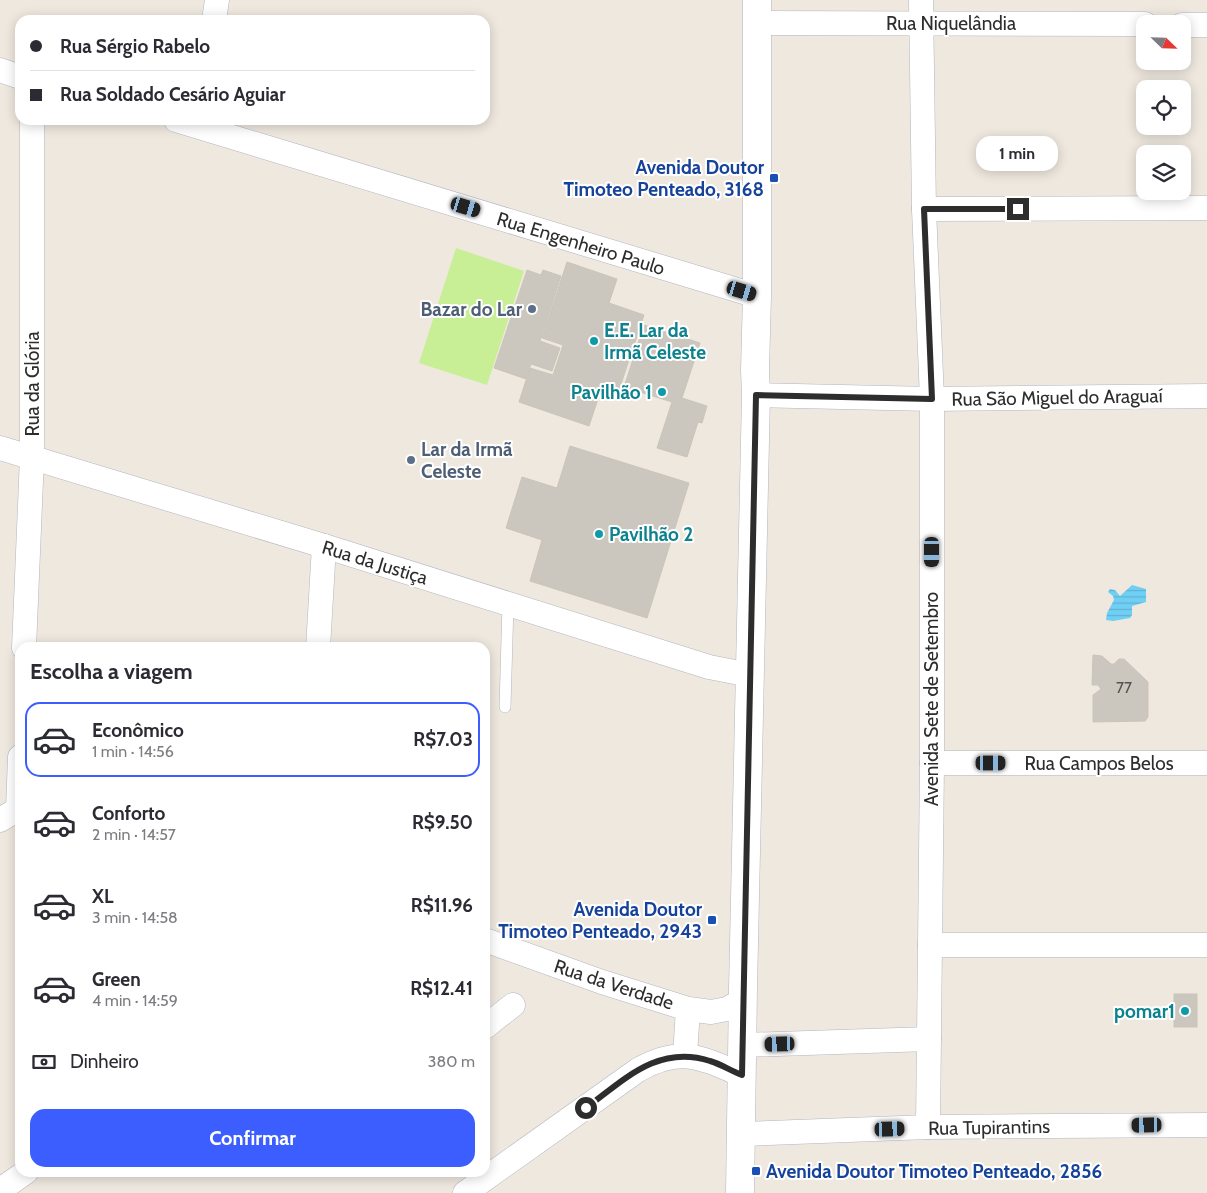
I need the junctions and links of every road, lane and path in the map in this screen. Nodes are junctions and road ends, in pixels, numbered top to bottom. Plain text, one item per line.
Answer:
1 (217, 0) edge
2 (757, 11) edge
3 (921, 11) edge
4 (215, 15) edge
5 (1136, 23) edge
6 (1191, 25) edge
7 (1207, 25) edge
8 (0, 70) edge
9 (15, 74) edge
10 (32, 125) edge
11 (206, 125) edge
12 (1207, 208) edge
13 (924, 209) junction
14 (757, 296) junction
15 (756, 395) junction
16 (1207, 396) edge
17 (932, 399) junction
18 (0, 448) edge
19 (32, 457) junction
20 (324, 546) junction
21 (508, 604) junction
22 (24, 642) edge
23 (318, 642) edge
24 (750, 675) junction
25 (505, 707) dead end
26 (1207, 762) edge
27 (932, 763) junction
28 (15, 784) edge
29 (10, 810) edge
30 (490, 942) edge
31 (930, 945) junction
32 (1207, 946) edge
33 (743, 1000) junction
34 (512, 1005) dead end
35 (688, 1009) junction
36 (490, 1023) edge
37 (929, 1039) junction
38 (743, 1045) junction
39 (685, 1056) junction
40 (742, 1075) junction
41 (1207, 1125) edge
42 (928, 1127) junction
43 (741, 1134) junction
44 (490, 1175) edge
45 (19, 1177) edge
46 (488, 1177) edge
47 (0, 1190) edge
48 (465, 1193) edge
49 (740, 1193) edge

1 - 4 street
2 - 3 street, Rua Niquelândia
2 - 14 main road
3 - 5 street, Rua Niquelândia
3 - 13 street, Avenida Sete de Setembro
6 - 7 street
8 - 9 street
10 - 19 street, Rua da Glória
11 - 14 street, Rua Engenheiro Paulo
12 - 13 street
13 - 17 street, Avenida Sete de Setembro
14 - 15 main road
15 - 17 street, Rua São Miguel do Araguaí
15 - 24 main road
16 - 17 street, Rua São Miguel do Araguaí
17 - 27 street, Avenida Sete de Setembro
18 - 19 street, Rua da Justiça
19 - 20 street, Rua da Justiça
19 - 22 street, Rua da Glória
20 - 21 street, Rua da Justiça
20 - 23 street
21 - 24 street, Rua da Justiça
21 - 25 lane
24 - 33 main road
26 - 27 street, Rua Campos Belos
27 - 31 street, Avenida Sete de Setembro
28 - 29 street
30 - 35 street, Rua da Verdade
31 - 32 street
31 - 37 street, Avenida Sete de Setembro
33 - 35 street, Rua da Verdade
33 - 38 main road
34 - 36 street
35 - 39 street
37 - 38 street
37 - 42 street, Avenida Sete de Setembro
38 - 40 main road
39 - 40 street
39 - 44 street
40 - 43 main road
41 - 42 street, Rua Tupirantins
42 - 43 street, Rua Tupirantins
43 - 49 main road
45 - 47 street
46 - 48 street

